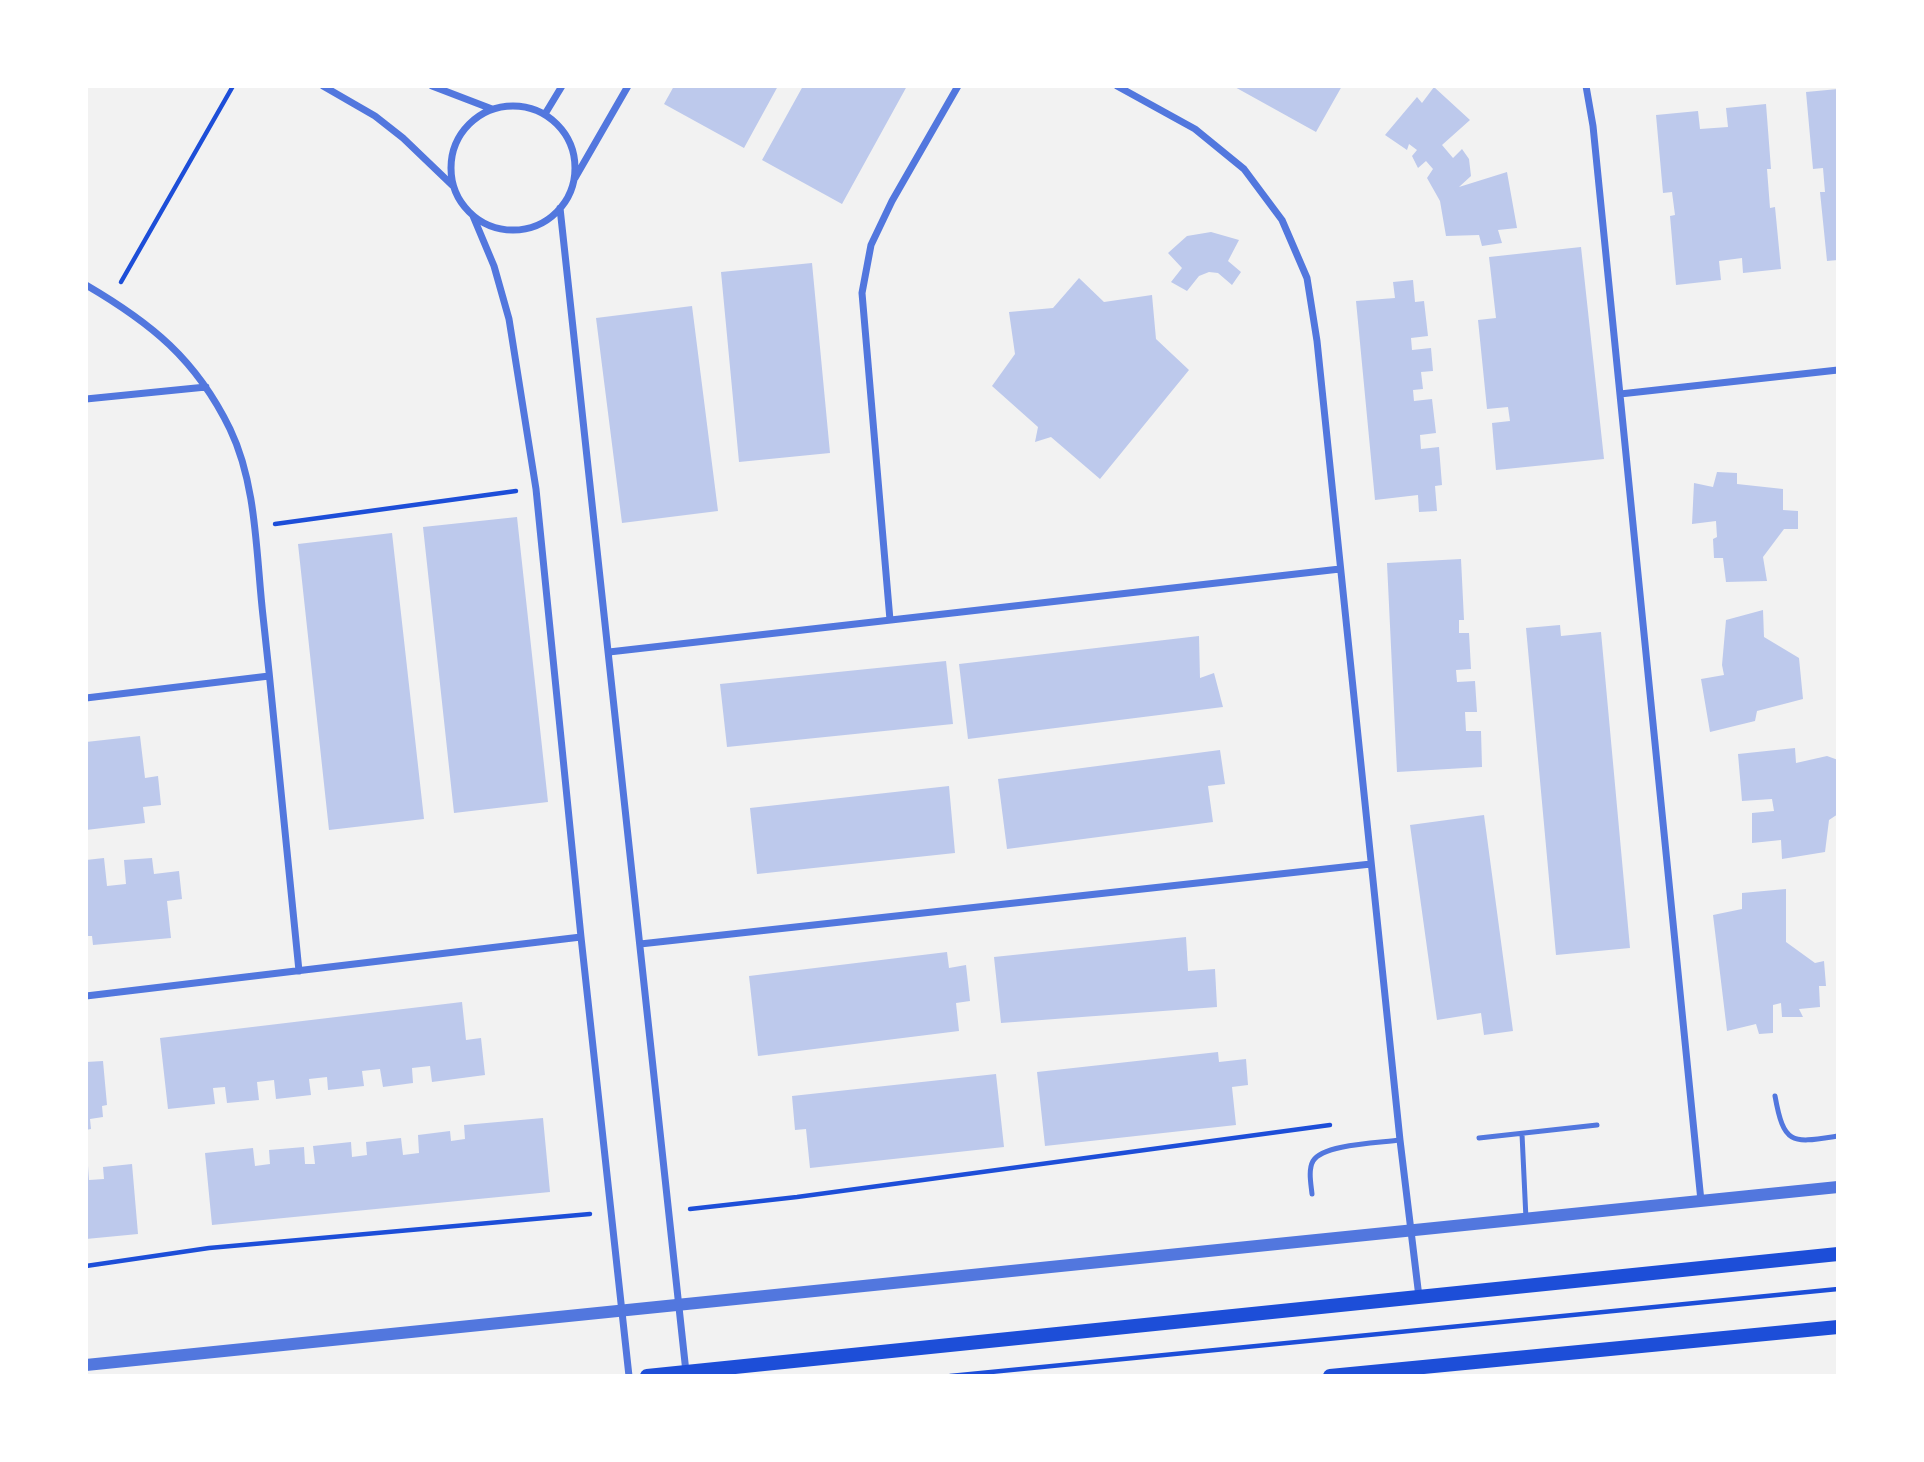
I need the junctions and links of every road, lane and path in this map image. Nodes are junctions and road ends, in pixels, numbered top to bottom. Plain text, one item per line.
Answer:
1 (233, 86) edge
2 (323, 86) edge
3 (432, 86) edge
4 (562, 86) edge
5 (628, 86) edge
6 (958, 86) edge
7 (1117, 86) edge
8 (1586, 86) edge
9 (492, 109) junction
10 (545, 114) junction
11 (575, 178) junction
12 (453, 185) junction
13 (560, 208) junction
14 (473, 216) junction
15 (86, 285) edge
16 (111, 300) junction
17 (1838, 370) edge
18 (206, 387) junction
19 (1620, 394) junction
20 (86, 399) edge
21 (536, 489) junction
22 (253, 527) junction
23 (1340, 569) junction
24 (890, 620) junction
25 (609, 652) junction
26 (270, 676) junction
27 (86, 698) edge
28 (1371, 864) junction
29 (581, 937) junction
30 (640, 944) junction
31 (299, 971) junction
32 (86, 996) edge
33 (1775, 1096) dead end
34 (1343, 1123) dead end
35 (1598, 1125) dead end
36 (1522, 1134) junction
37 (1838, 1136) edge
38 (1479, 1138) dead end
39 (1399, 1140) junction
40 (1838, 1187) edge
41 (1312, 1194) dead end
42 (1701, 1201) junction
43 (668, 1211) junction
44 (610, 1212) junction
45 (1526, 1219) junction
46 (1411, 1230) junction
47 (1838, 1254) edge
48 (86, 1266) edge
49 (1838, 1289) edge
50 (1419, 1297) junction
51 (679, 1305) junction
52 (622, 1310) junction
53 (1838, 1327) edge
54 (86, 1364) edge
55 (686, 1372) junction
56 (629, 1376) edge
57 (647, 1376) edge
58 (950, 1376) edge
59 (1330, 1376) edge

1 - 16 path
2 - 12 street
3 - 9 street
4 - 10 street
5 - 11 street
6 - 24 street
7 - 23 street
8 - 19 street
9 - 10 street
9 - 12 street
10 - 11 street
11 - 13 street
12 - 14 street
13 - 14 street
13 - 25 street
14 - 21 street
15 - 16 street
16 - 18 street
17 - 19 street
18 - 20 street
18 - 22 street
19 - 42 street
21 - 22 path
21 - 29 street
22 - 26 street
23 - 24 street
23 - 28 street
24 - 25 street
25 - 30 street
26 - 27 street
26 - 31 street
28 - 30 street
28 - 39 street
29 - 31 street
29 - 44 street
30 - 43 street
31 - 32 street
33 - 37 lane
34 - 43 path
35 - 36 lane
36 - 38 lane
36 - 45 lane
39 - 41 lane
39 - 46 street
40 - 42 street
42 - 45 street
43 - 51 street
44 - 48 path
44 - 52 street
45 - 46 street
46 - 50 street
46 - 51 street
47 - 50 main road
49 - 58 path
50 - 55 main road
51 - 52 street
51 - 55 street
52 - 54 street
52 - 56 street
53 - 59 main road
55 - 57 main road

